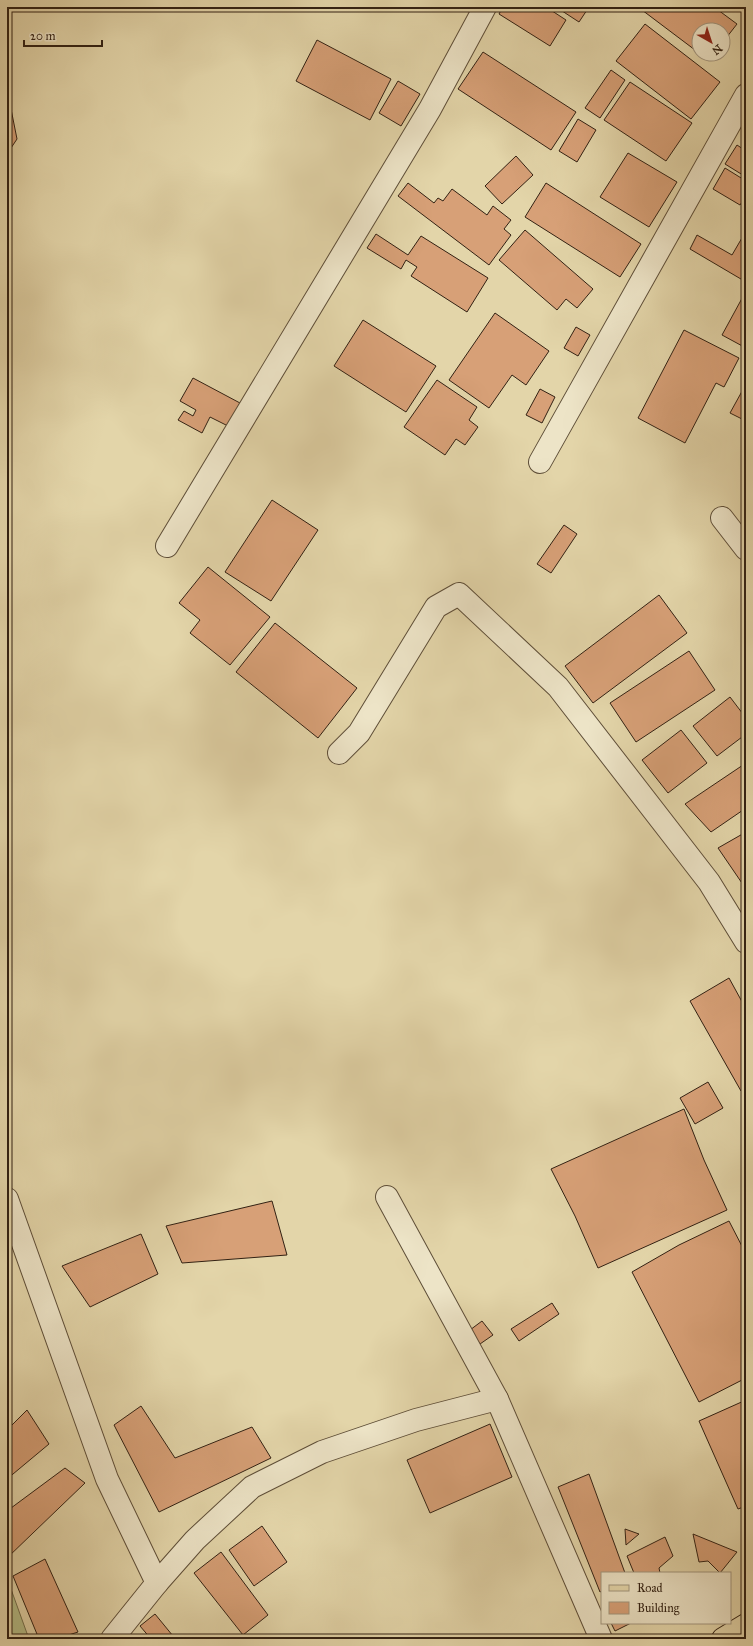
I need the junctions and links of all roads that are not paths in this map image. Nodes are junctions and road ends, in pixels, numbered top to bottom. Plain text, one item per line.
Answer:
1 (485, 7) edge
2 (746, 95) edge
3 (540, 462) dead end
4 (722, 518) dead end
5 (167, 546) dead end
6 (746, 549) edge
7 (339, 753) dead end
8 (746, 942) edge
9 (387, 1197) dead end
10 (7, 1199) edge
11 (497, 1399) junction
12 (156, 1583) junction
13 (746, 1625) edge
14 (112, 1639) edge
15 (601, 1639) edge
16 (723, 1639) edge

1 - 5 street
2 - 3 street
4 - 6 street
7 - 8 street
9 - 11 street
10 - 12 street
11 - 12 street
11 - 15 street
12 - 14 street
13 - 16 main road

